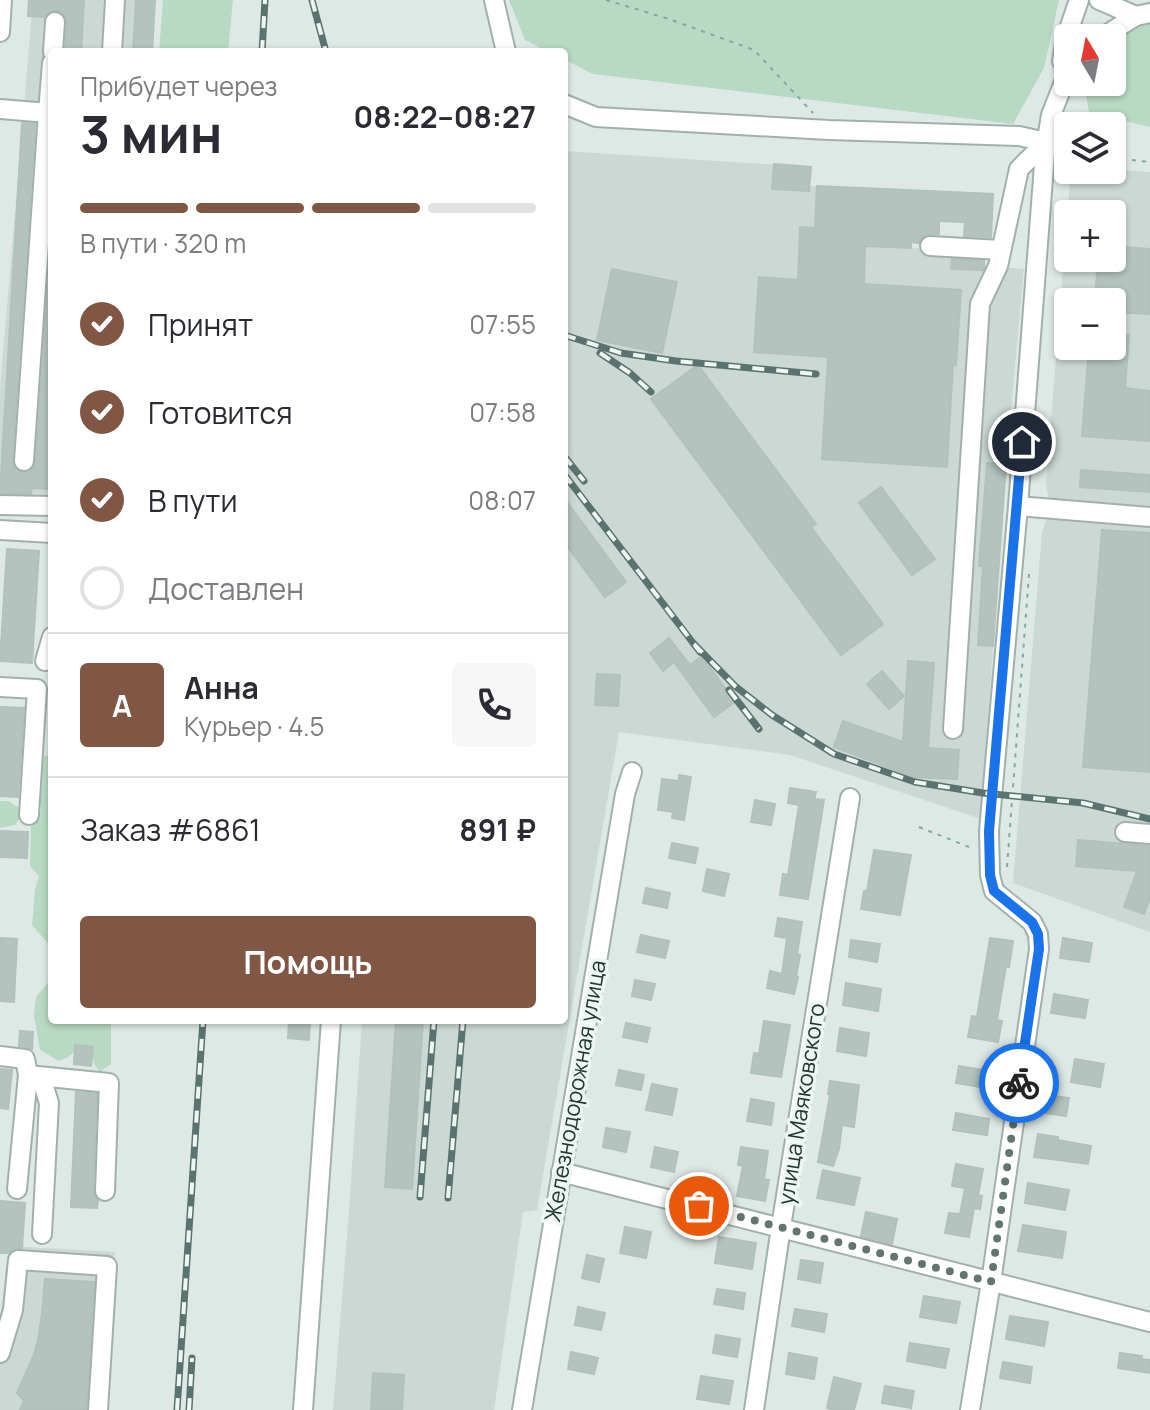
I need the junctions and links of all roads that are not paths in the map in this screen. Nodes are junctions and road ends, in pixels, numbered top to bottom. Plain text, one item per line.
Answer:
1 (2, 0) edge
2 (115, 0) edge
3 (494, 0) edge
4 (1079, 0) edge
5 (1099, 0) edge
6 (1143, 15) edge
7 (55, 22) dead end
8 (1071, 24) edge
9 (0, 32) edge
10 (53, 48) edge
11 (112, 48) edge
12 (505, 48) edge
13 (1058, 96) edge
14 (568, 106) edge
15 (0, 109) edge
16 (48, 113) joint
17 (1045, 147) junction
18 (930, 246) dead end
19 (1001, 250) junction
20 (24, 461) dead end
21 (0, 505) edge
22 (48, 506) edge
23 (1018, 506) junction
24 (1150, 517) edge
25 (0, 530) edge
26 (48, 533) edge
27 (48, 651) edge
28 (45, 661) dead end
29 (0, 687) edge
30 (953, 729) dead end
31 (632, 772) dead end
32 (850, 798) dead end
33 (29, 815) dead end
34 (1125, 832) dead end
35 (1150, 834) edge
36 (331, 1024) edge
37 (0, 1056) edge
38 (34, 1076) junction
39 (561, 1172) junction
40 (17, 1189) dead end
41 (105, 1191) dead end
42 (781, 1227) junction
43 (42, 1234) dead end
44 (991, 1282) junction
45 (1150, 1322) edge
46 (0, 1353) edge
47 (98, 1410) edge
48 (303, 1410) edge
49 (522, 1410) edge
50 (754, 1410) edge
51 (970, 1410) edge

1 - 9 street
2 - 11 street
3 - 12 street
4 - 8 street
5 - 6 street
7 - 10 street
13 - 17 street
14 - 17 street
15 - 16 street
16 - 20 street
17 - 19 street
17 - 23 street
18 - 19 street
19 - 30 street
21 - 22 street
23 - 24 street
23 - 44 street
25 - 26 street
27 - 28 street
29 - 33 street
31 - 39 street, Железнодорожная улица
32 - 42 street, улица Маяковского
34 - 35 street
36 - 48 street
37 - 38 street
38 - 40 street
38 - 41 street
38 - 43 street
39 - 42 street
39 - 49 street, Железнодорожная улица
42 - 44 street
42 - 50 street, улица Маяковского
44 - 45 street
44 - 51 street
46 - 47 street

